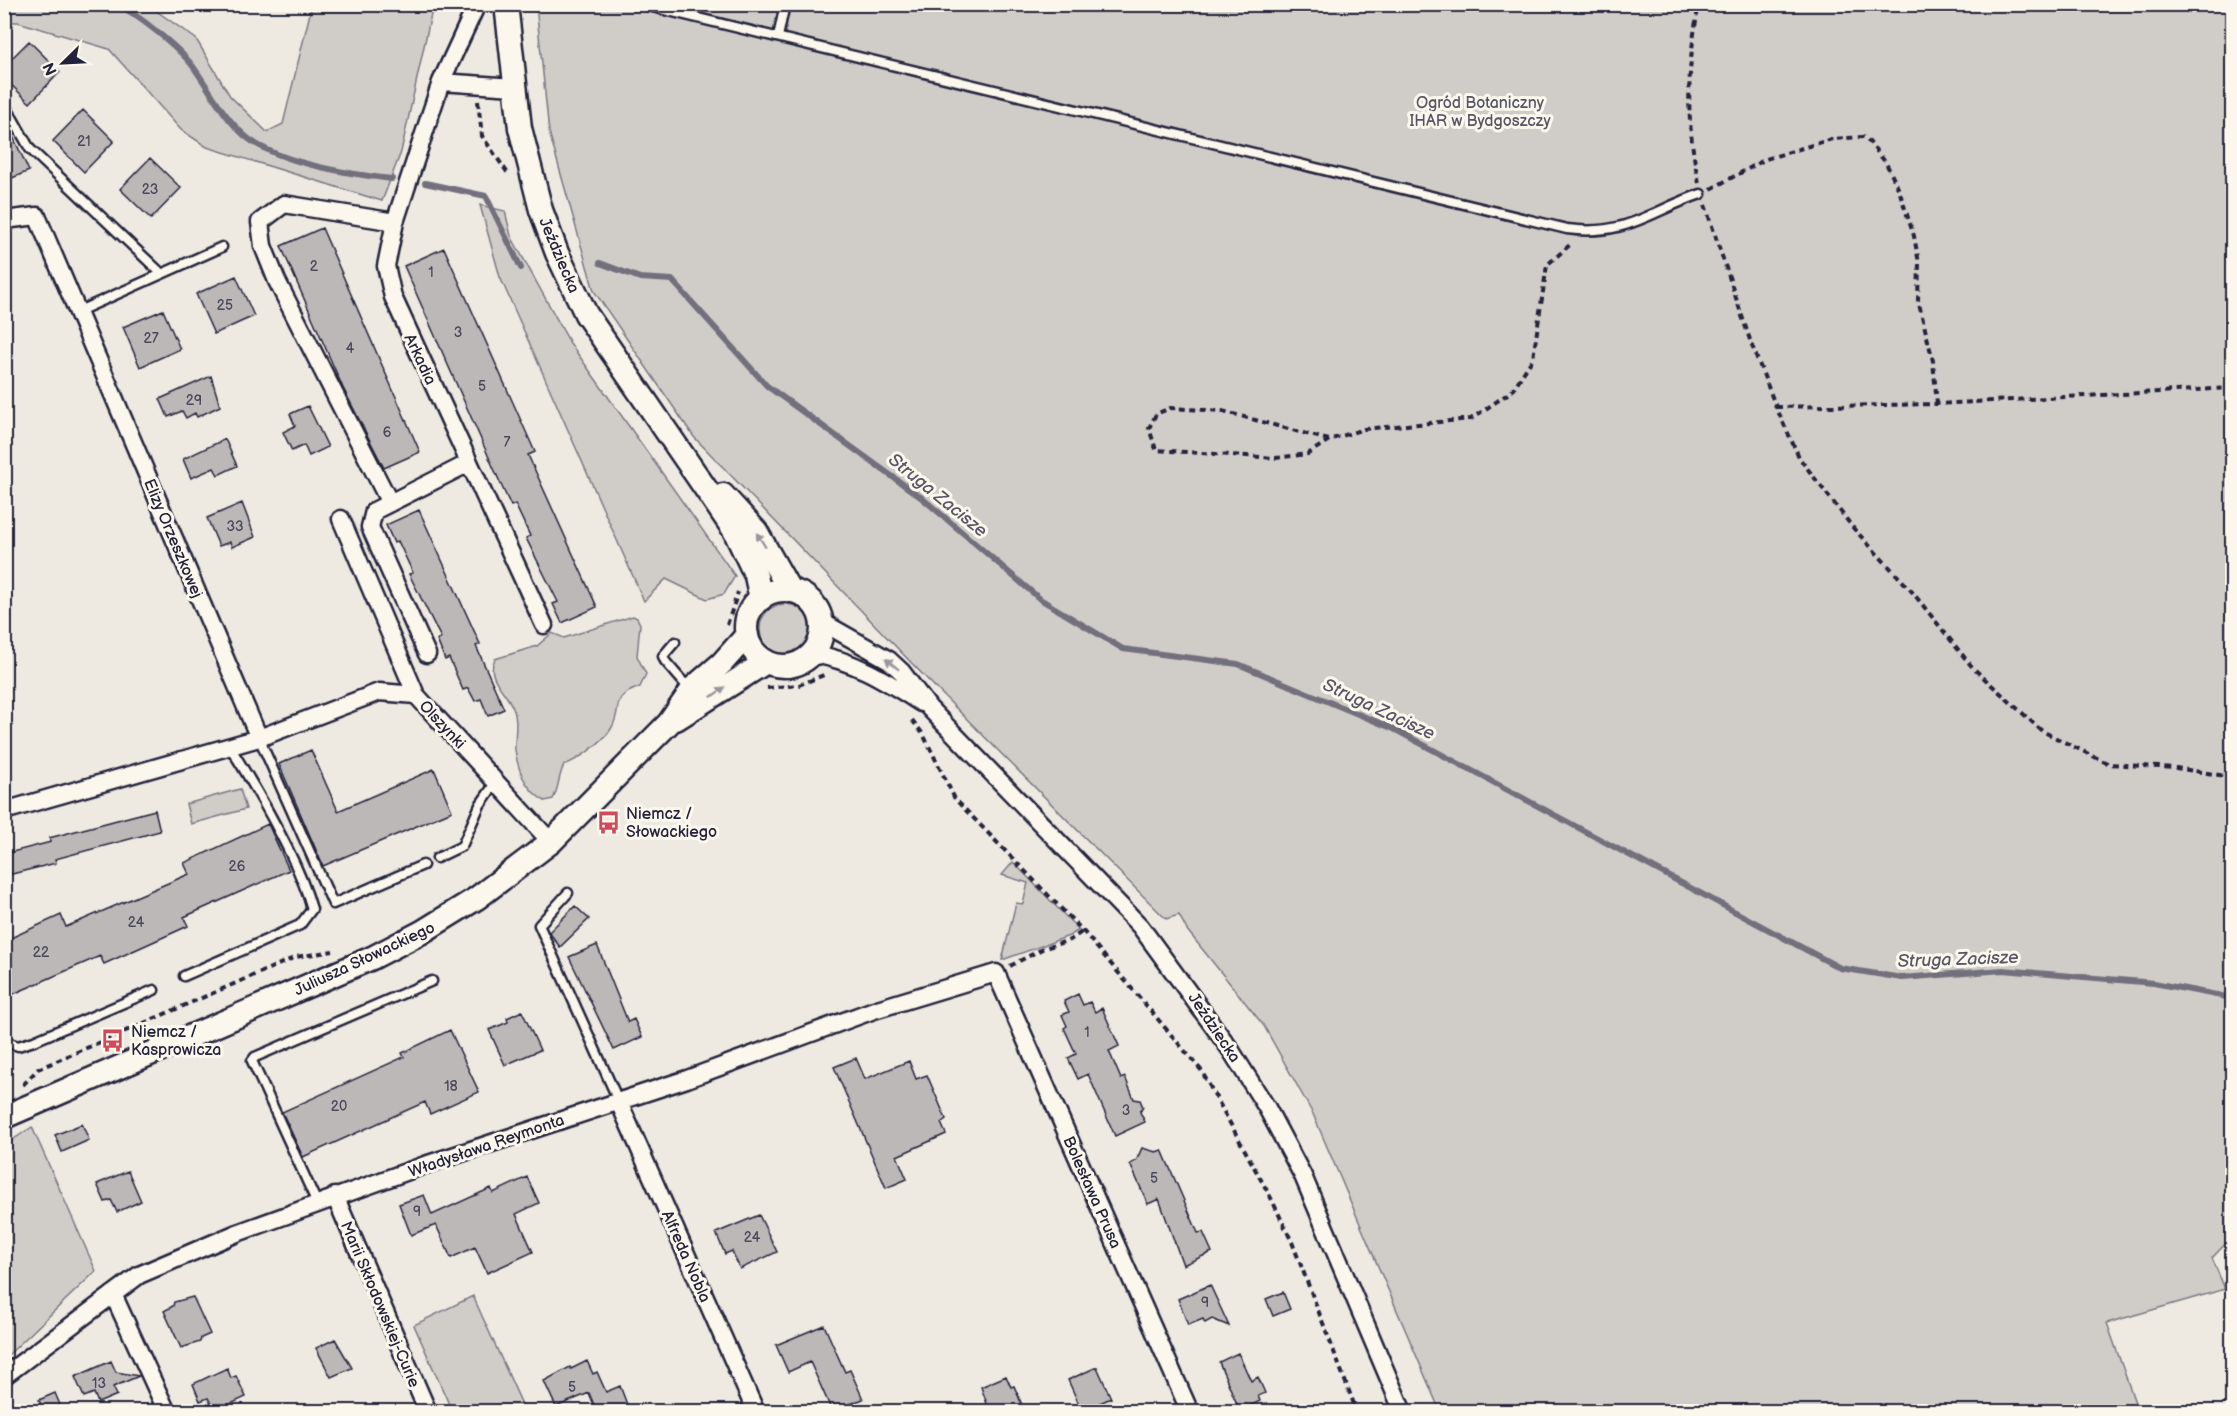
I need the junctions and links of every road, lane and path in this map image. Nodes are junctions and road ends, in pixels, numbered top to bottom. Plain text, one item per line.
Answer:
1 (477, 4) edge
2 (506, 4) edge
3 (640, 4) edge
4 (785, 4) edge
5 (1699, 4) edge
6 (778, 37) junction
7 (441, 82) junction
8 (514, 87) junction
9 (4, 103) edge
10 (1701, 194) junction
11 (4, 220) edge
12 (395, 222) junction
13 (1591, 232) junction
14 (222, 247) dead end
15 (162, 274) junction
16 (79, 311) junction
17 (2232, 388) edge
18 (1937, 404) junction
19 (1776, 407) junction
20 (1329, 440) junction
21 (469, 463) junction
22 (696, 472) junction
23 (390, 503) junction
24 (341, 519) dead end
25 (739, 585) dead end
26 (790, 591) junction
27 (761, 598) junction
28 (822, 622) junction
29 (544, 625) dead end
30 (725, 629) dead end
31 (747, 635) junction
32 (675, 642) dead end
33 (427, 654) dead end
34 (813, 654) junction
35 (766, 662) junction
36 (830, 673) dead end
37 (734, 680) junction
38 (691, 691) junction
39 (416, 695) junction
40 (929, 708) junction
41 (909, 717) dead end
42 (669, 723) junction
43 (260, 738) junction
44 (230, 747) junction
45 (2232, 777) edge
46 (496, 781) junction
47 (4, 812) edge
48 (551, 842) junction
49 (437, 858) dead end
50 (423, 865) dead end
51 (568, 893) dead end
52 (1083, 931) junction
53 (996, 973) junction
54 (184, 976) dead end
55 (432, 981) dead end
56 (154, 990) dead end
57 (4, 1036) edge
58 (618, 1100) junction
59 (6, 1116) edge
60 (335, 1196) junction
61 (317, 1203) junction
62 (113, 1294) junction
63 (4, 1376) edge
64 (167, 1412) edge
65 (428, 1412) edge
66 (756, 1412) edge
67 (1190, 1412) edge
68 (1357, 1412) edge
69 (1403, 1412) edge

1 - 7 street, Arkadia
2 - 8 street, Jeździecka
3 - 6 lane
4 - 6 lane
5 - 10 path
6 - 13 lane
7 - 8 street
7 - 12 street, Arkadia
8 - 22 street, Jeździecka
9 - 15 lane
10 - 13 lane
10 - 18 path
10 - 19 path
11 - 16 street, Elizy Orzeszkowej
12 - 21 street, Arkadia
12 - 23 street
13 - 20 path
14 - 15 lane
15 - 16 lane
16 - 43 street, Elizy Orzeszkowej
17 - 18 path
18 - 19 path
19 - 45 path
20 - 20 path
21 - 23 street
21 - 29 street, Arkadia
26 -> 22 street, Jeździecka
22 - 27 street, Jeździecka
23 - 33 street
24 - 39 street, Olszynki
25 - 30 path
26 - 27 street
26 - 28 street
27 - 31 street
28 - 34 street
40 -> 28 street, Jeździecka
31 - 35 street
31 - 38 street, Juliusza Słowackiego
32 - 38 lane
34 - 35 street
34 - 40 street, Jeździecka
35 - 37 street, Juliusza Słowackiego
36 - 37 path
42 -> 37 street, Juliusza Słowackiego
38 - 42 street, Juliusza Słowackiego
39 - 43 street
39 - 46 street, Olszynki
40 - 69 street, Jeździecka
41 - 52 path
42 - 48 street, Juliusza Słowackiego
43 - 44 street
43 - 50 lane
44 - 47 street
44 - 54 lane
46 - 48 street, Olszynki
46 - 49 lane
48 - 59 street, Juliusza Słowackiego
51 - 58 lane
52 - 53 path
52 - 68 path
53 - 58 street, Władysława Reymonta
53 - 67 street, Bolesława Prusa
55 - 61 lane
56 - 57 lane
58 - 60 street, Władysława Reymonta
58 - 66 street, Alfreda Nobla
60 - 61 street, Władysława Reymonta
60 - 65 street, Marii Skłodowskiej-Curie
61 - 62 street, Władysława Reymonta
62 - 63 street, Władysława Reymonta
62 - 64 street

